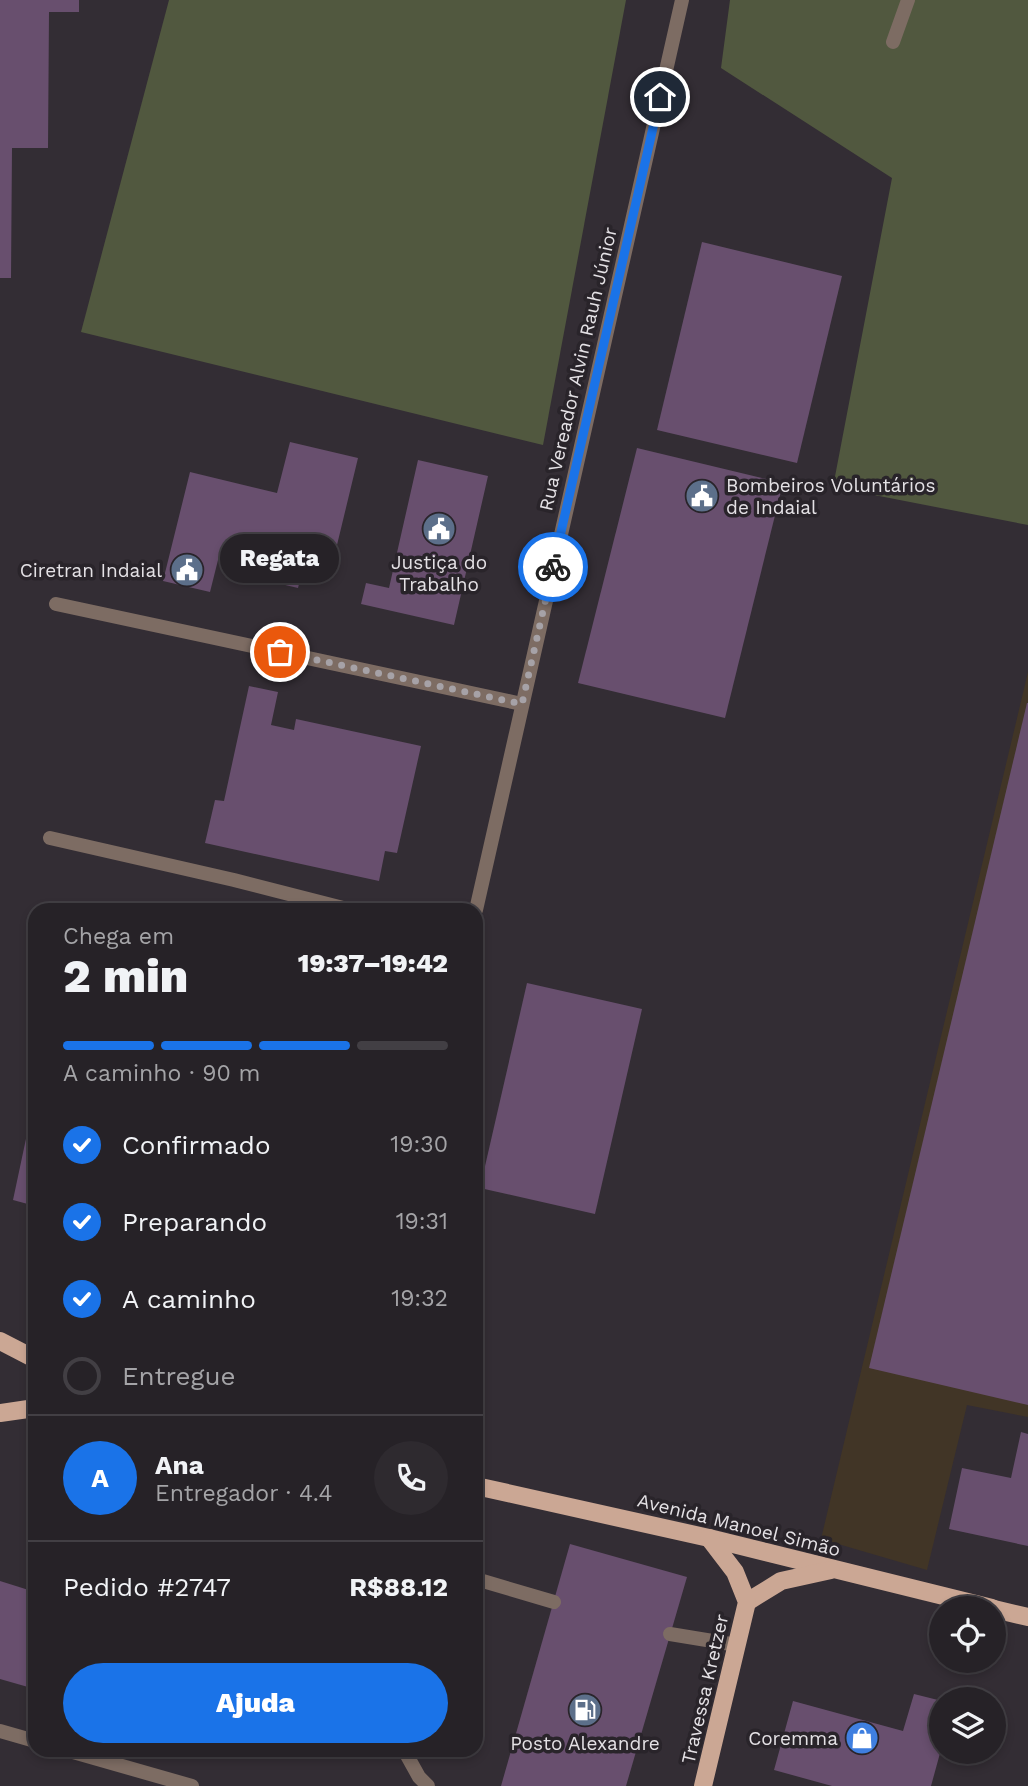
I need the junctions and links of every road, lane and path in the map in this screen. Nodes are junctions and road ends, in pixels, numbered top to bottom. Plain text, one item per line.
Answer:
1 (682, 0) edge
2 (908, 0) edge
3 (893, 42) dead end
4 (56, 604) dead end
5 (522, 704) junction
6 (50, 838) dead end
7 (324, 903) edge
8 (478, 903) edge
9 (0, 1341) edge
10 (28, 1355) edge
11 (28, 1409) edge
12 (0, 1413) edge
13 (483, 1488) edge
14 (709, 1538) junction
15 (834, 1569) junction
16 (483, 1581) edge
17 (941, 1596) edge
18 (554, 1602) dead end
19 (747, 1602) junction
20 (1006, 1612) edge
21 (1028, 1617) edge
22 (670, 1634) dead end
23 (737, 1645) junction
24 (0, 1731) edge
25 (28, 1739) edge
26 (90, 1757) edge
27 (408, 1757) edge
28 (192, 1786) edge
29 (428, 1786) edge
30 (703, 1786) edge

1 - 5 street, Rua Vereador Alvin Rauh Júnior
2 - 3 street
4 - 5 street
5 - 8 street, Rua Vereador Alvin Rauh Júnior
6 - 7 street
9 - 10 main road
11 - 12 main road
13 - 14 main road, Avenida Manoel Simão
14 - 15 main road, Avenida Manoel Simão
14 - 19 main road, Travessa Kretzer
15 - 17 main road, Avenida Manoel Simão
15 - 19 main road, Travessa Kretzer
16 - 18 street
19 - 23 main road, Travessa Kretzer
20 - 21 main road, Avenida Manoel Simão
22 - 23 street
23 - 30 main road, Travessa Kretzer
24 - 25 street
26 - 28 street
27 - 29 street

